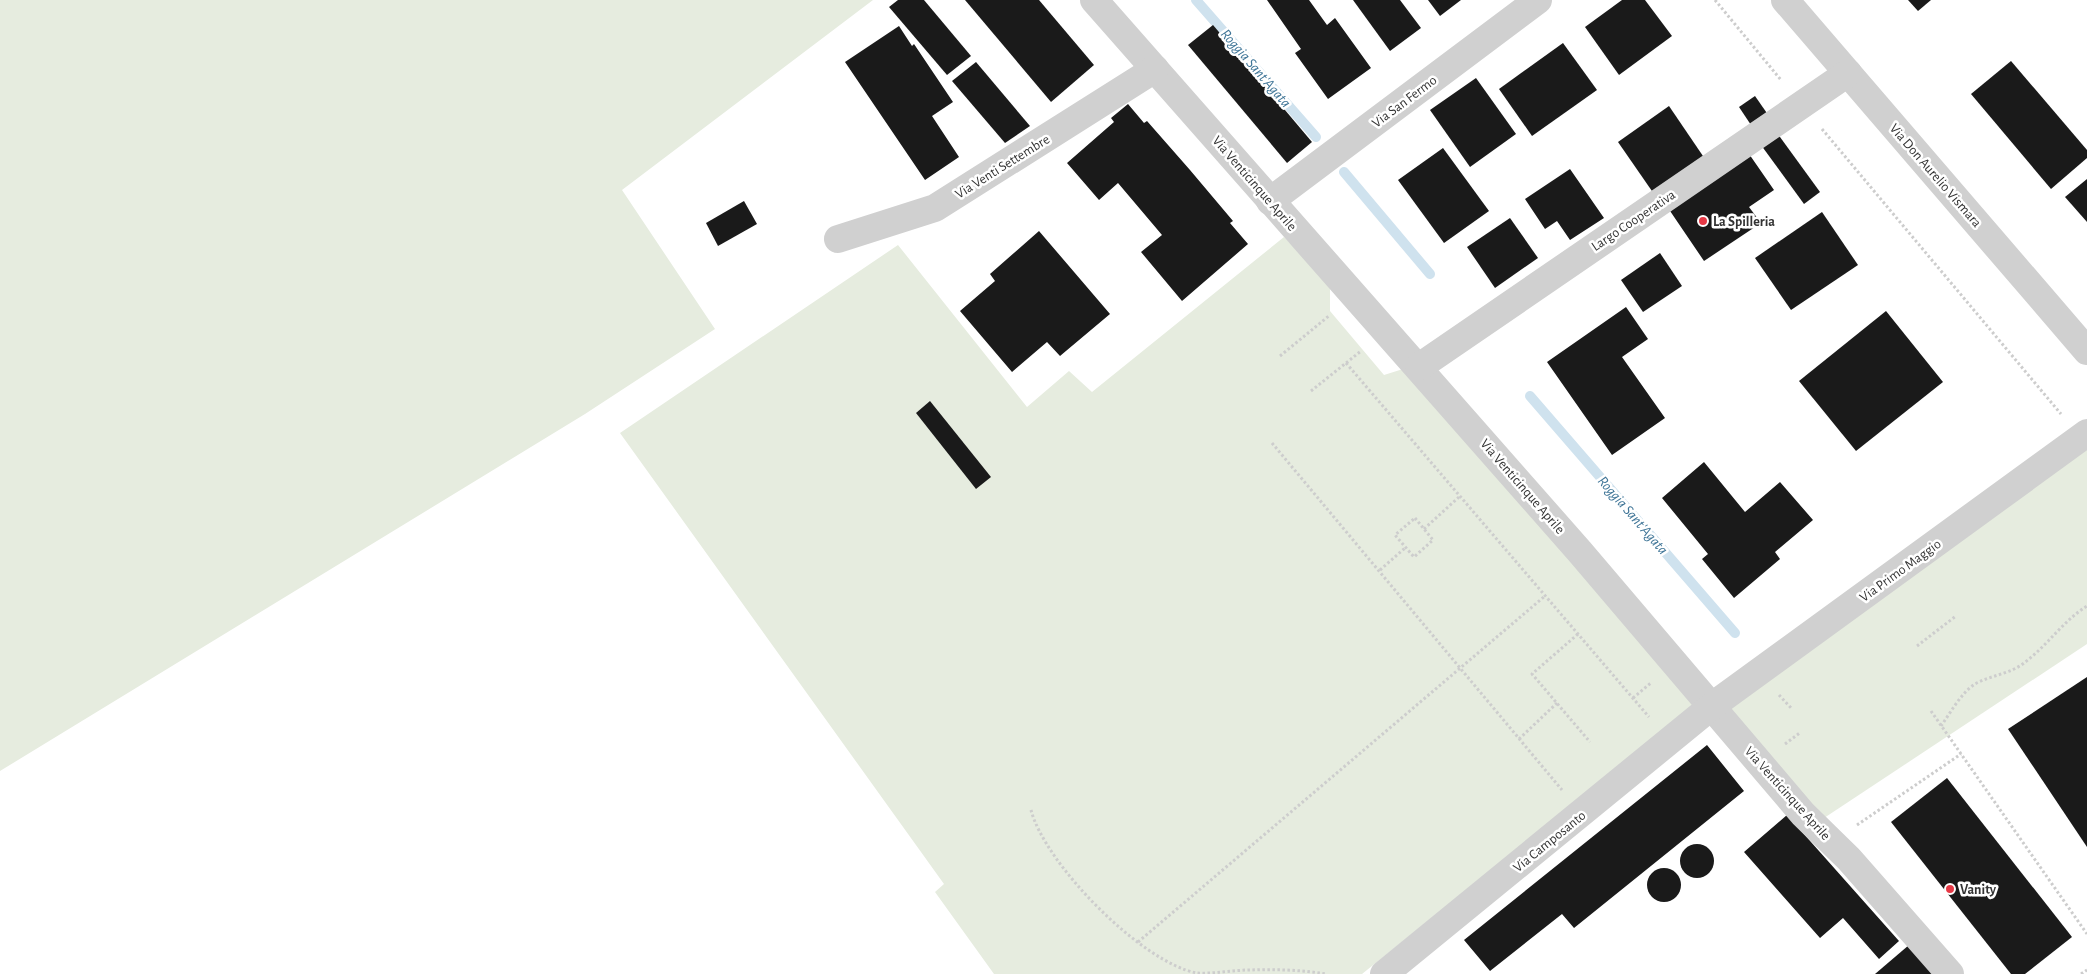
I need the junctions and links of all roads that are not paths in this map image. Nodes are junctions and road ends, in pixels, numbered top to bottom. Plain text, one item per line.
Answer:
1 (1094, 0) edge
2 (1538, 0) edge
3 (1785, 0) edge
4 (1155, 69) junction
5 (1848, 73) junction
6 (1270, 201) junction
7 (838, 239) dead end
8 (2087, 351) edge
9 (1418, 367) junction
10 (2084, 435) edge
11 (1712, 706) junction
12 (1384, 974) edge
13 (1950, 974) edge

1 - 4 street, Via Venticinque Aprile
2 - 6 street, Via San Fermo
3 - 5 street, Via Don Aurelio Vismara
4 - 6 street, Via Venticinque Aprile
4 - 7 street, Via Venti Settembre
5 - 8 street, Via Don Aurelio Vismara
5 - 9 street, Largo Cooperativa
6 - 9 street, Via Venticinque Aprile
9 - 11 street, Via Venticinque Aprile
10 - 11 street, Via Primo Maggio
11 - 12 street, Via Camposanto
11 - 13 street, Via Venticinque Aprile

